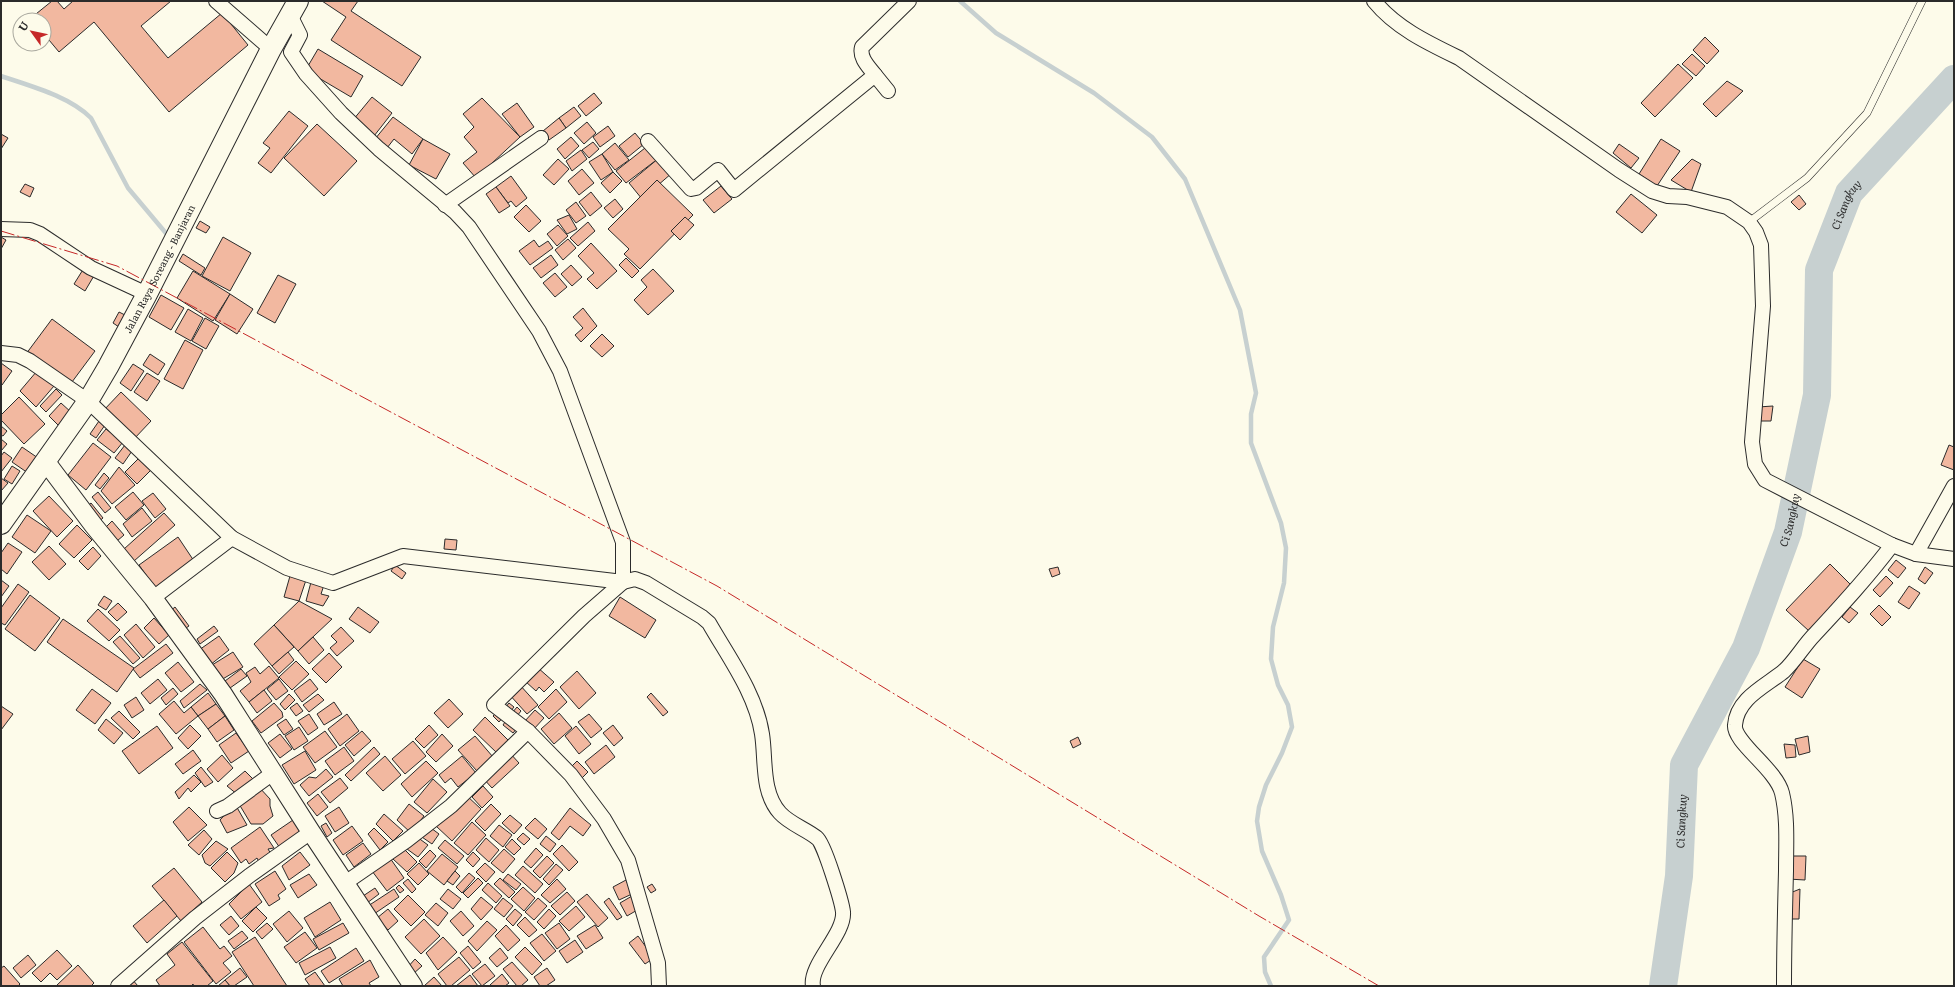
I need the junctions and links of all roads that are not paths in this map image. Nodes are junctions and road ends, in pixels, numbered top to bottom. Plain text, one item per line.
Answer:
1 (216, 1) edge
2 (909, 1) edge
3 (1374, 1) edge
4 (1922, 1) edge
5 (294, 8) edge
6 (271, 49) junction
7 (875, 75) junction
8 (888, 91) dead end
9 (541, 138) dead end
10 (648, 141) dead end
11 (445, 205) junction
12 (1750, 222) junction
13 (1, 229) edge
14 (147, 294) junction
15 (1, 353) edge
16 (88, 401) junction
17 (46, 462) junction
18 (1954, 486) edge
19 (1, 524) edge
20 (232, 538) junction
21 (1892, 545) junction
22 (1916, 554) junction
23 (1954, 559) edge
24 (624, 582) junction
25 (153, 598) junction
26 (528, 730) junction
27 (273, 773) junction
28 (217, 811) dead end
29 (311, 832) junction
30 (344, 883) junction
31 (410, 985) edge
32 (118, 986) edge
33 (659, 986) edge
34 (813, 986) edge
35 (1784, 986) edge

1 - 6 street
2 - 7 street
3 - 12 street
4 - 12 lane
5 - 6 main road, Jalan Raya Soreang - Banjaran
5 - 11 street
6 - 14 main road, Jalan Raya Soreang - Banjaran
7 - 8 street
7 - 10 street
9 - 11 street
11 - 24 street
12 - 21 street
13 - 14 street
14 - 16 main road, Jalan Raya Soreang - Banjaran
15 - 16 street
16 - 17 main road, Jalan Raya Soreang - Banjaran
16 - 20 street
17 - 19 main road, Jalan Raya Soreang - Banjaran
17 - 25 street
18 - 22 street
20 - 24 street
20 - 25 street
21 - 22 street
21 - 35 street
22 - 23 street
24 - 26 street
24 - 34 street
25 - 27 street
26 - 30 street
26 - 33 street
27 - 28 street
27 - 29 street
29 - 30 street
29 - 32 street
30 - 31 street

